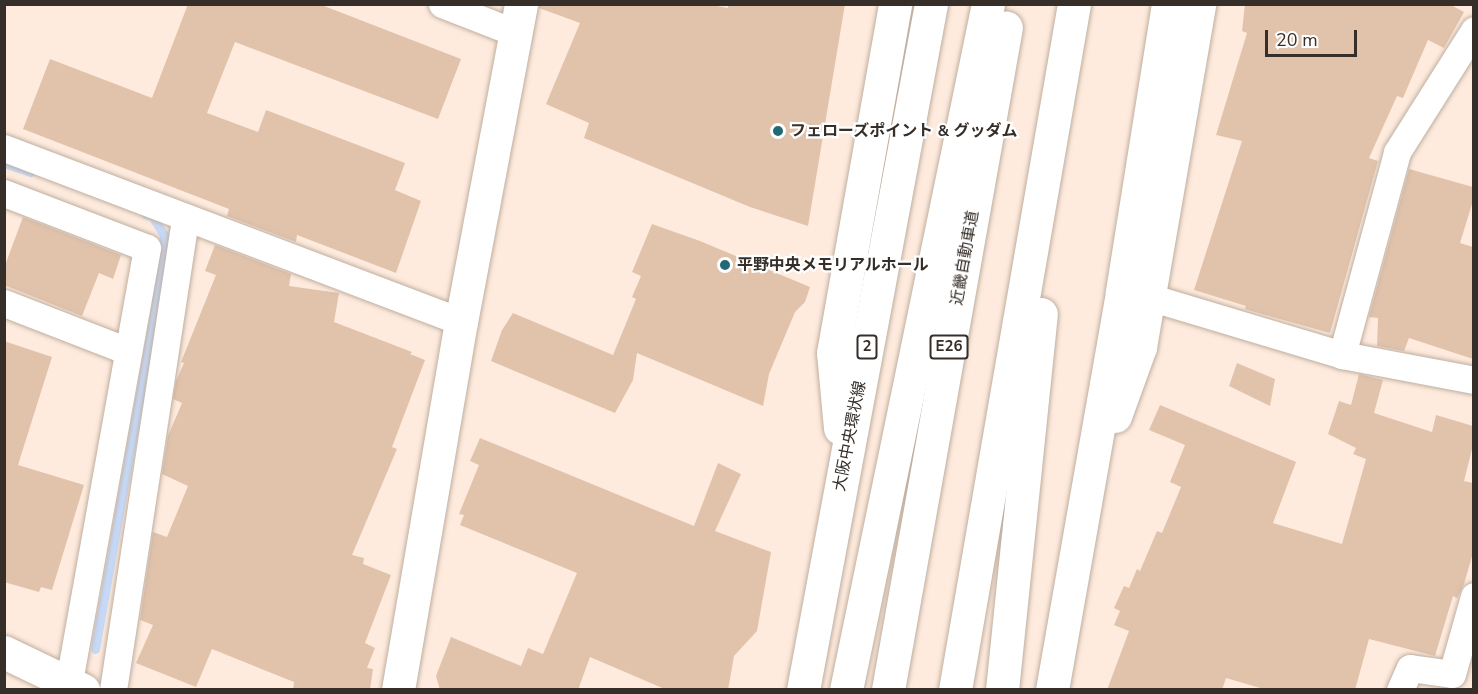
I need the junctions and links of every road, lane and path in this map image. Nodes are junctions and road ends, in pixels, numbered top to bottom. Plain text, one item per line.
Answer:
1 (442, 4) edge
2 (895, 4) edge
3 (931, 4) edge
4 (988, 4) edge
5 (1010, 4) edge
6 (1168, 4) edge
7 (1199, 4) edge
8 (1073, 11) edge
9 (518, 19) edge
10 (1473, 30) edge
11 (4, 148) edge
12 (4, 193) edge
13 (185, 217) junction
14 (1149, 297) junction
15 (4, 303) edge
16 (461, 322) junction
17 (128, 351) junction
18 (1342, 355) junction
19 (1473, 380) edge
20 (844, 469) junction
21 (1082, 509) junction
22 (1473, 596) edge
23 (4, 651) edge
24 (76, 686) edge
25 (113, 690) edge
26 (398, 690) edge
27 (803, 690) edge
28 (846, 690) edge
29 (888, 690) edge
30 (956, 690) edge
31 (1002, 690) edge
32 (1052, 690) edge
33 (1401, 690) edge

1 - 9 street
2 - 20 main road
3 - 20 main road, 大阪中央環状線 / 2
4 - 28 main road
5 - 29 main road, 近畿自動車道 / E26
6 - 21 main road
7 - 14 main road
8 - 30 main road
8 - 31 main road
9 - 16 main road
10 - 18 street
11 - 13 street
12 - 17 street
13 - 16 street
13 - 25 street
14 - 18 street
14 - 21 main road
15 - 17 street
16 - 26 main road
17 - 24 street
18 - 19 street
20 - 27 main road, 大阪中央環状線 / 2
21 - 32 main road
22 - 33 street
23 - 24 main road

